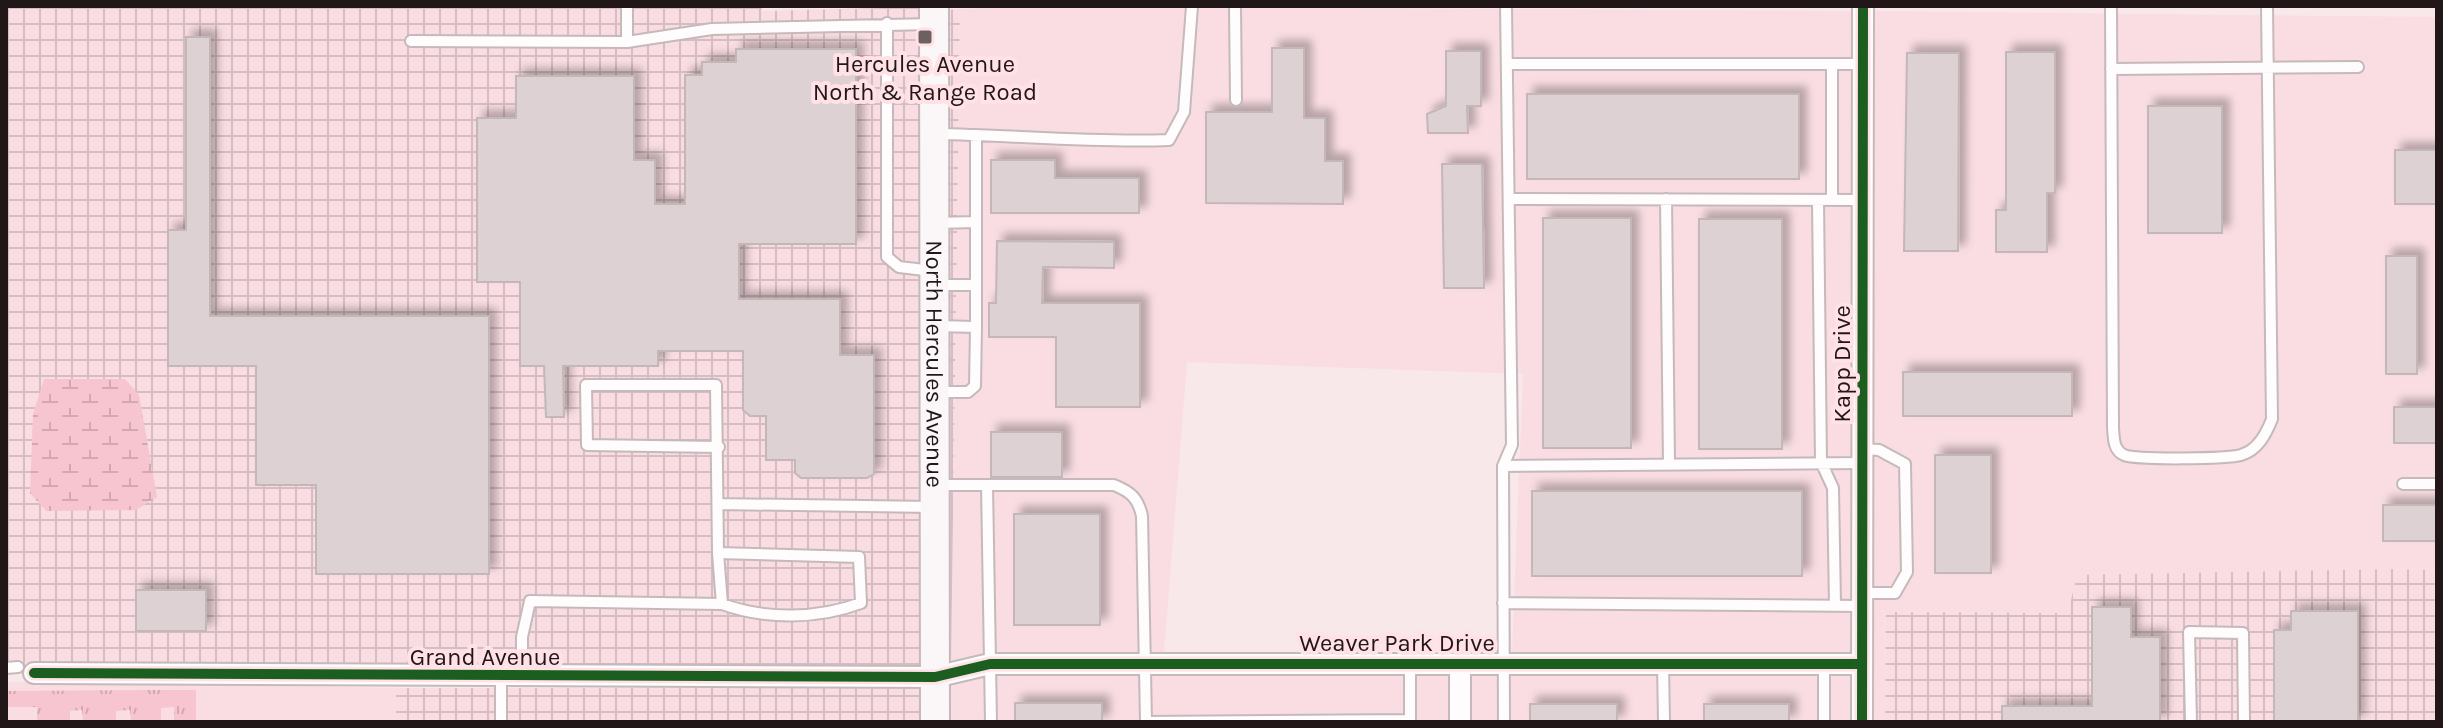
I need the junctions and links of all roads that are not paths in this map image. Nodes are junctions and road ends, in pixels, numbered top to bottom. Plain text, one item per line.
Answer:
1 (627, 6) edge
2 (1192, 6) edge
3 (1235, 6) edge
4 (1506, 6) edge
5 (1863, 6) edge
6 (2111, 6) edge
7 (2267, 6) edge
8 (934, 15) edge
9 (887, 23) junction
10 (411, 41) dead end
11 (627, 42) junction
12 (1508, 64) junction
13 (1832, 64) junction
14 (1863, 64) junction
15 (2358, 67) dead end
16 (2267, 68) junction
17 (2111, 69) junction
18 (1236, 100) dead end
19 (934, 134) junction
20 (976, 135) junction
21 (1509, 199) junction
22 (1666, 199) junction
23 (1818, 200) junction
24 (1832, 200) junction
25 (1862, 200) junction
26 (976, 222) junction
27 (934, 223) junction
28 (934, 278) junction
29 (976, 285) junction
30 (934, 326) junction
31 (976, 327) junction
32 (934, 392) junction
33 (719, 447) junction
34 (1861, 456) junction
35 (1821, 462) junction
36 (1669, 464) junction
37 (1503, 466) junction
38 (2403, 484) dead end
39 (2437, 484) edge
40 (987, 485) junction
41 (934, 496) junction
42 (718, 504) junction
43 (718, 553) junction
44 (1861, 599) junction
45 (1503, 603) junction
46 (722, 604) junction
47 (1835, 605) junction
48 (1504, 663) junction
49 (1663, 663) junction
50 (990, 664) junction
51 (1145, 664) junction
52 (1410, 664) junction
53 (1460, 664) junction
54 (1824, 664) junction
55 (1862, 664) junction
56 (19, 669) edge
57 (501, 677) junction
58 (522, 677) junction
59 (935, 677) junction
60 (1410, 721) edge
61 (501, 722) edge
62 (935, 722) edge
63 (991, 722) edge
64 (1146, 722) edge
65 (1460, 722) edge
66 (1504, 722) edge
67 (1664, 722) edge
68 (1824, 722) edge
69 (1862, 722) edge
70 (2191, 722) edge
71 (2244, 722) edge

1 - 11 lane
2 - 20 lane
3 - 18 lane
4 - 12 lane
5 - 14 street, Kapp Drive
6 - 17 lane
7 - 16 lane
8 - 9 lane
8 - 19 street, North Hercules Avenue
9 - 11 lane
9 - 28 lane
10 - 11 lane
12 - 13 lane
12 - 21 lane
13 - 14 lane
13 - 24 lane
14 - 25 street, Kapp Drive
15 - 16 lane
16 - 17 lane
16 - 17 lane
19 - 20 lane
19 - 27 street, North Hercules Avenue
20 - 26 lane
21 - 22 lane
21 - 37 lane
22 - 23 lane
22 - 36 lane
23 - 24 lane
23 - 35 lane
24 - 25 lane
25 - 34 street, Kapp Drive
26 - 27 lane
26 - 29 lane
27 - 28 street, North Hercules Avenue
28 - 29 lane
28 - 30 street, North Hercules Avenue
29 - 31 lane
30 - 31 lane
30 - 32 street, North Hercules Avenue
31 - 32 lane
32 - 41 street, North Hercules Avenue
33 - 33 lane
33 - 42 lane
34 - 35 lane
34 - 44 street, Kapp Drive
34 - 44 lane
35 - 36 lane
35 - 47 lane
36 - 37 lane
37 - 45 lane
38 - 39 lane
40 - 41 lane
40 - 50 lane
40 - 51 lane
41 - 42 lane
41 - 59 street, North Hercules Avenue
42 - 43 lane
43 - 46 lane
43 - 46 lane
44 - 47 lane
44 - 55 street, Kapp Drive
45 - 47 lane
45 - 48 lane
46 - 58 lane
48 - 49 street, Weaver Park Drive
48 - 53 street, Weaver Park Drive
48 - 66 lane
49 - 54 street, Weaver Park Drive
49 - 67 lane
50 - 51 street, Weaver Park Drive
50 - 59 street, Weaver Park Drive
50 - 63 lane
51 - 52 street, Weaver Park Drive
51 - 64 lane
52 - 53 street, Weaver Park Drive
52 - 60 lane
53 - 65 street
54 - 55 street, Weaver Park Drive
54 - 68 lane
55 - 69 street, Kapp Drive
56 - 57 street, Grand Avenue
57 - 58 street, Grand Avenue
57 - 61 lane
58 - 59 street, Grand Avenue
59 - 62 street, North Hercules Avenue
60 - 64 lane
70 - 71 lane

